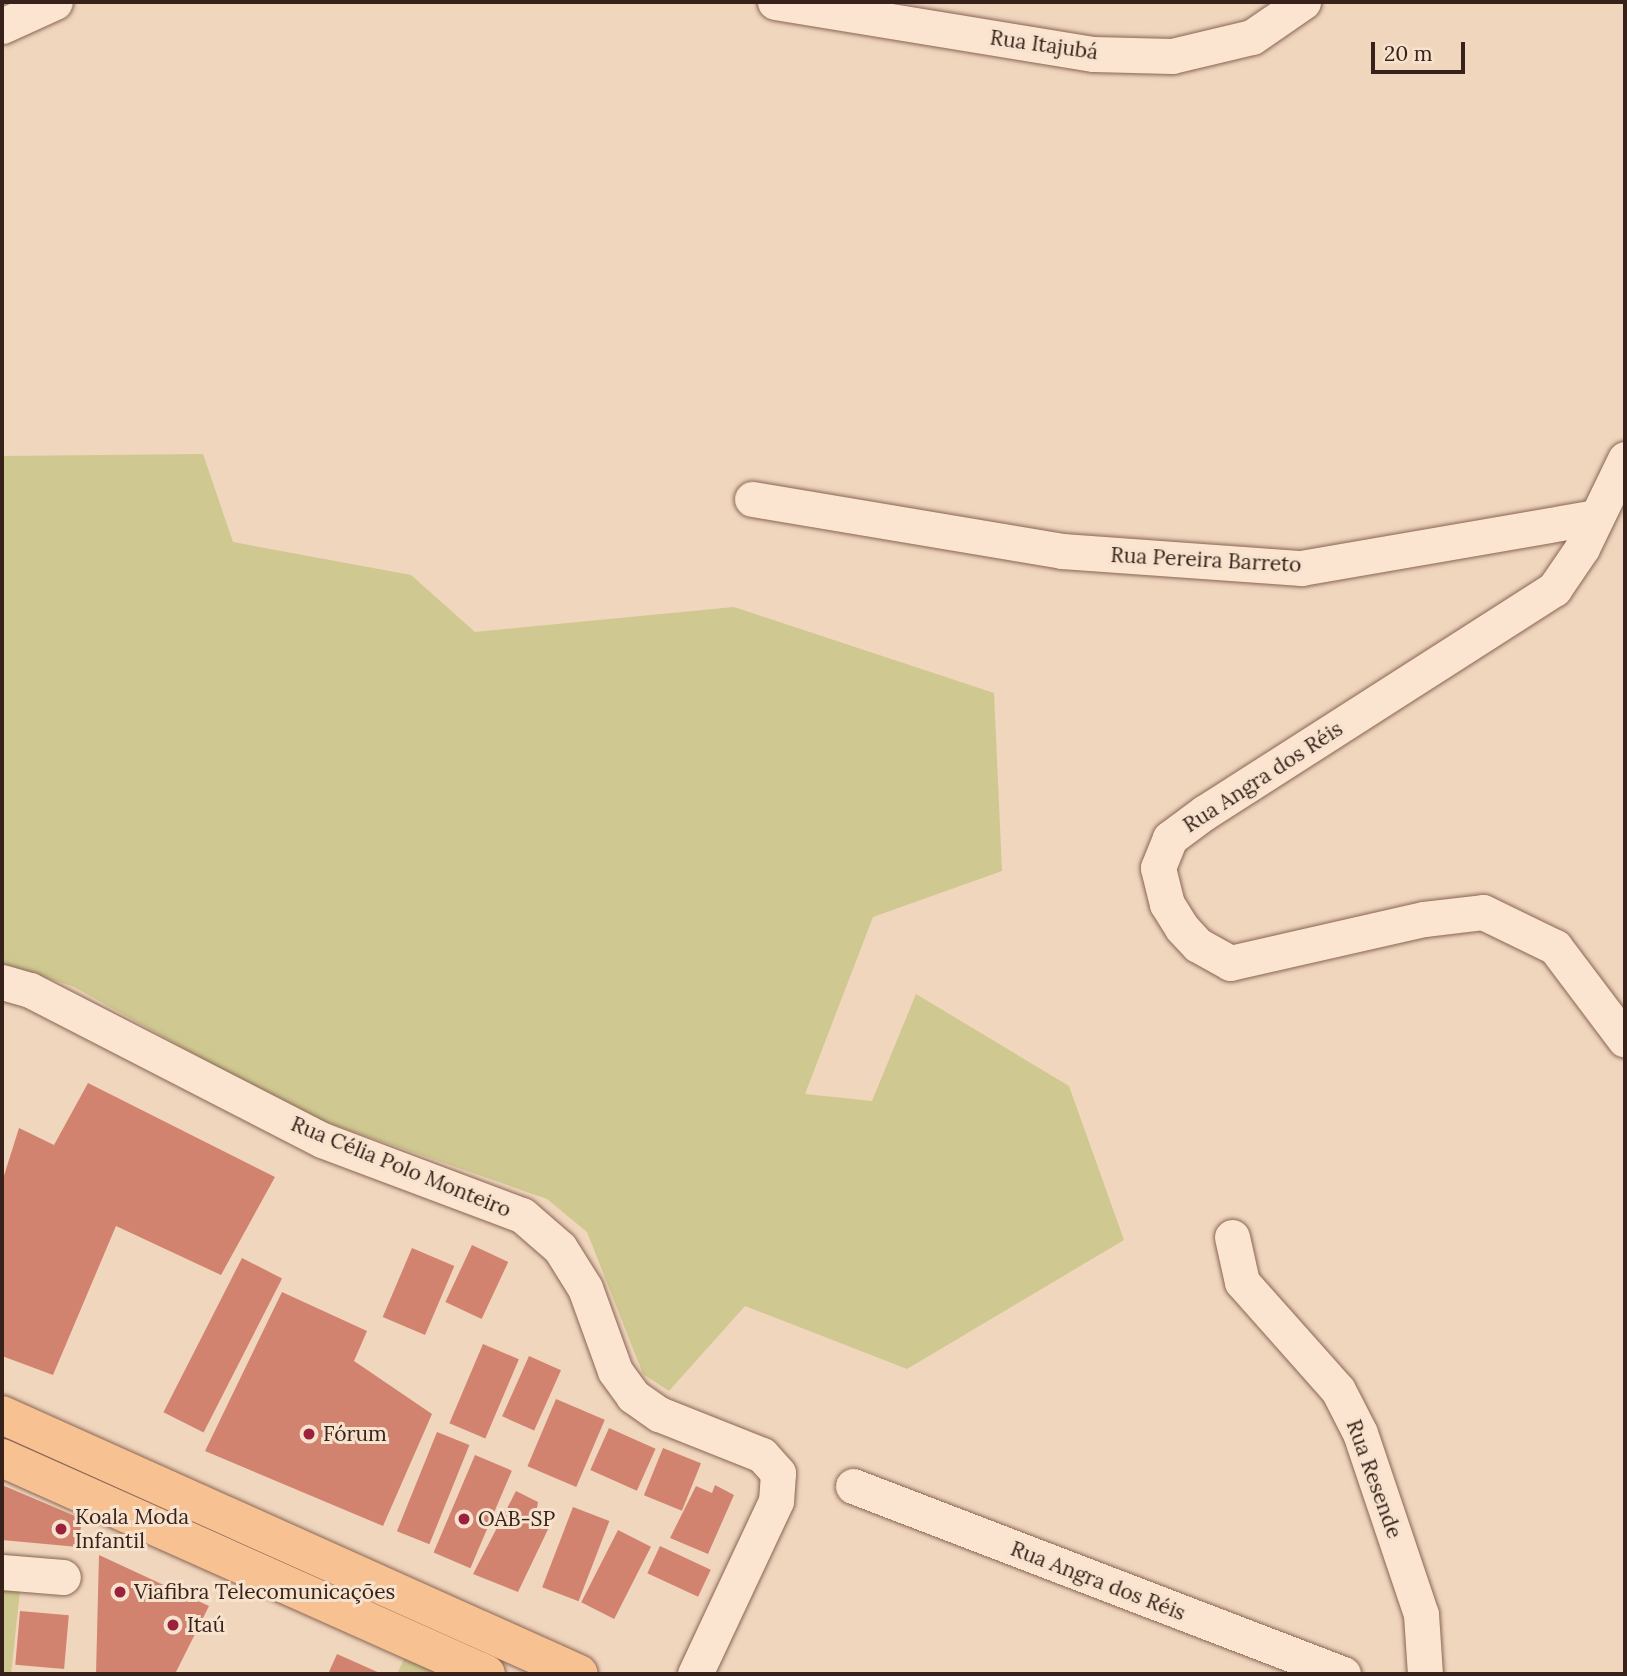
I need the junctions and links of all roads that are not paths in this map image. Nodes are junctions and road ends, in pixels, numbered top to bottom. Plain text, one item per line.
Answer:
1 (55, 2) edge
2 (775, 2) edge
3 (1303, 2) edge
4 (2, 26) edge
5 (1625, 459) edge
6 (752, 499) dead end
7 (1596, 517) junction
8 (2, 982) edge
9 (1625, 1040) edge
10 (1232, 1237) dead end
11 (2, 1415) edge
12 (2, 1458) edge
13 (853, 1486) dead end
14 (2, 1572) edge
15 (63, 1577) dead end
16 (486, 1674) edge
17 (579, 1674) edge
18 (695, 1674) edge
19 (1343, 1674) edge
20 (1426, 1674) edge

1 - 4 street
2 - 3 street, Rua Itajubá
5 - 7 street
6 - 7 street, Rua Pereira Barreto
7 - 9 street, Rua Angra dos Réis
8 - 18 street, Rua Célia Polo Monteiro
10 - 20 street, Rua Resende
11 - 17 main road
12 - 16 main road
13 - 19 street, Rua Angra dos Réis
14 - 15 street

